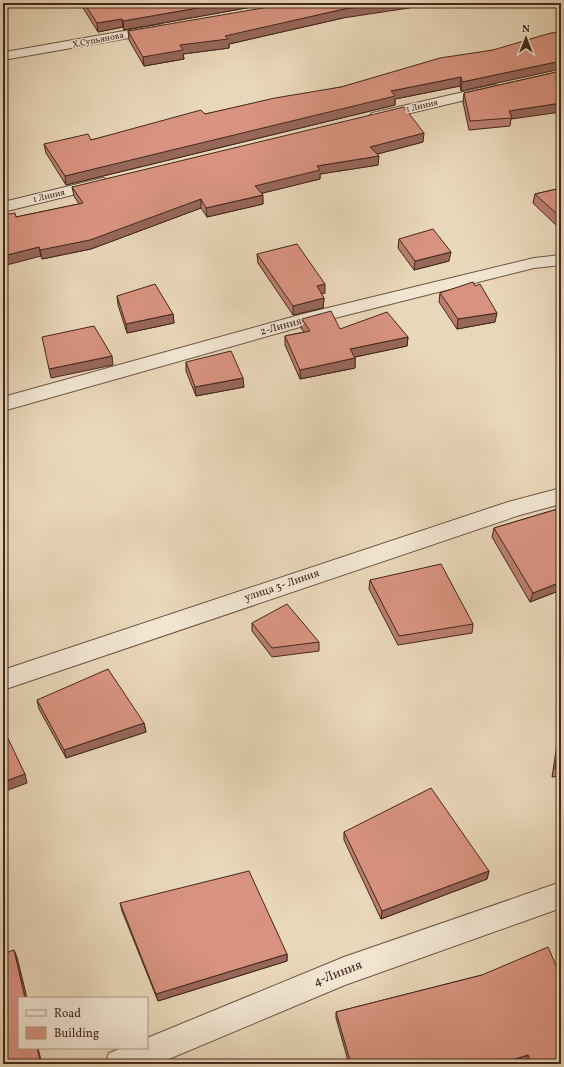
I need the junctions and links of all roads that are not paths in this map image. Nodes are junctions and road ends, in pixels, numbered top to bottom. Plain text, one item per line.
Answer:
1 (170, 27) edge
2 (5, 56) dead end
3 (508, 86) edge
4 (365, 119) edge
5 (118, 179) edge
6 (3, 207) edge
7 (561, 260) edge
8 (3, 404) edge
9 (561, 496) edge
10 (3, 680) edge
11 (561, 895) edge
12 (120, 1064) edge

1 - 2 street, Х.Супьянова
3 - 4 street, 1 Линия
5 - 6 street, 1 Линия
7 - 8 street, 2-Линия
9 - 10 street, улица 3- Линия
11 - 12 street, 4-Линия

